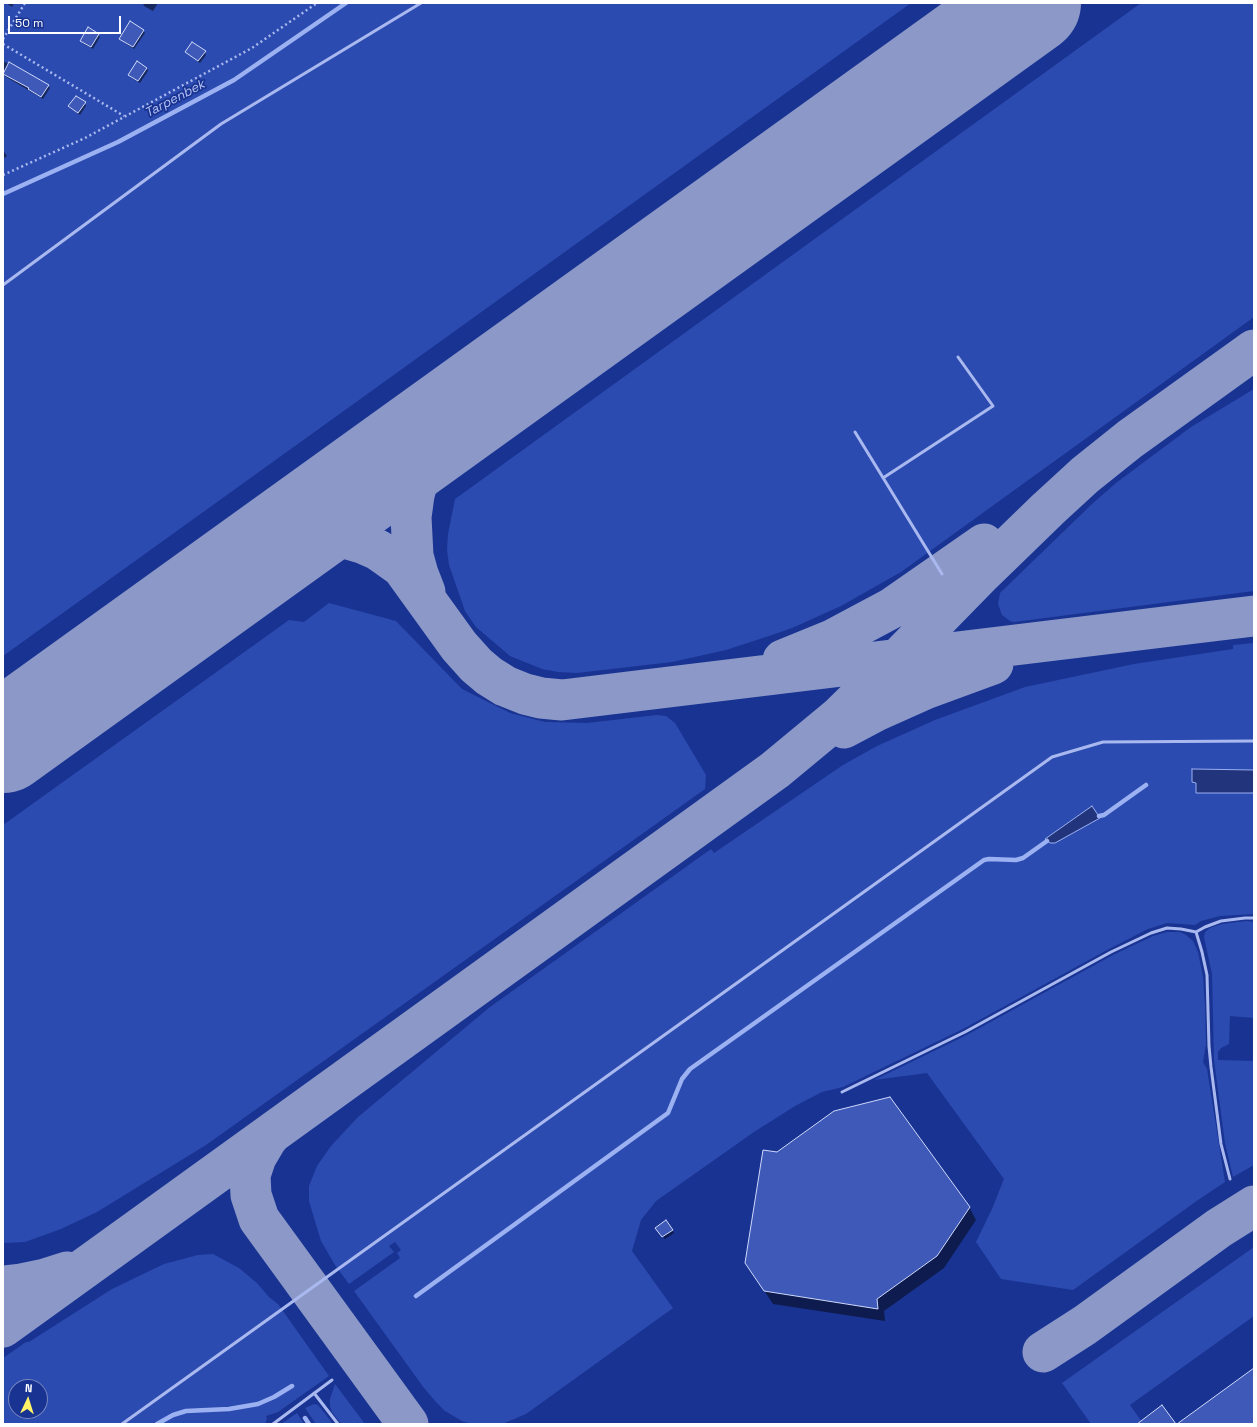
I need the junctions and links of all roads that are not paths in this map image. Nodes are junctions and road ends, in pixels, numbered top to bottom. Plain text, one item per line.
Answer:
1 (421, 3) edge
2 (3, 285) edge
3 (958, 357) dead end
4 (855, 432) dead end
5 (883, 478) junction
6 (942, 574) dead end
7 (1254, 741) edge
8 (1254, 918) edge
9 (1196, 932) junction
10 (842, 1092) dead end
11 (1230, 1179) dead end
12 (332, 1380) dead end
13 (314, 1393) junction
14 (122, 1424) edge
15 (273, 1424) edge
16 (338, 1424) edge

1 - 2 lane
3 - 5 lane
4 - 5 lane
5 - 6 lane
7 - 14 lane
8 - 9 lane
9 - 10 lane
9 - 11 lane
12 - 13 lane
13 - 15 lane
13 - 16 lane

